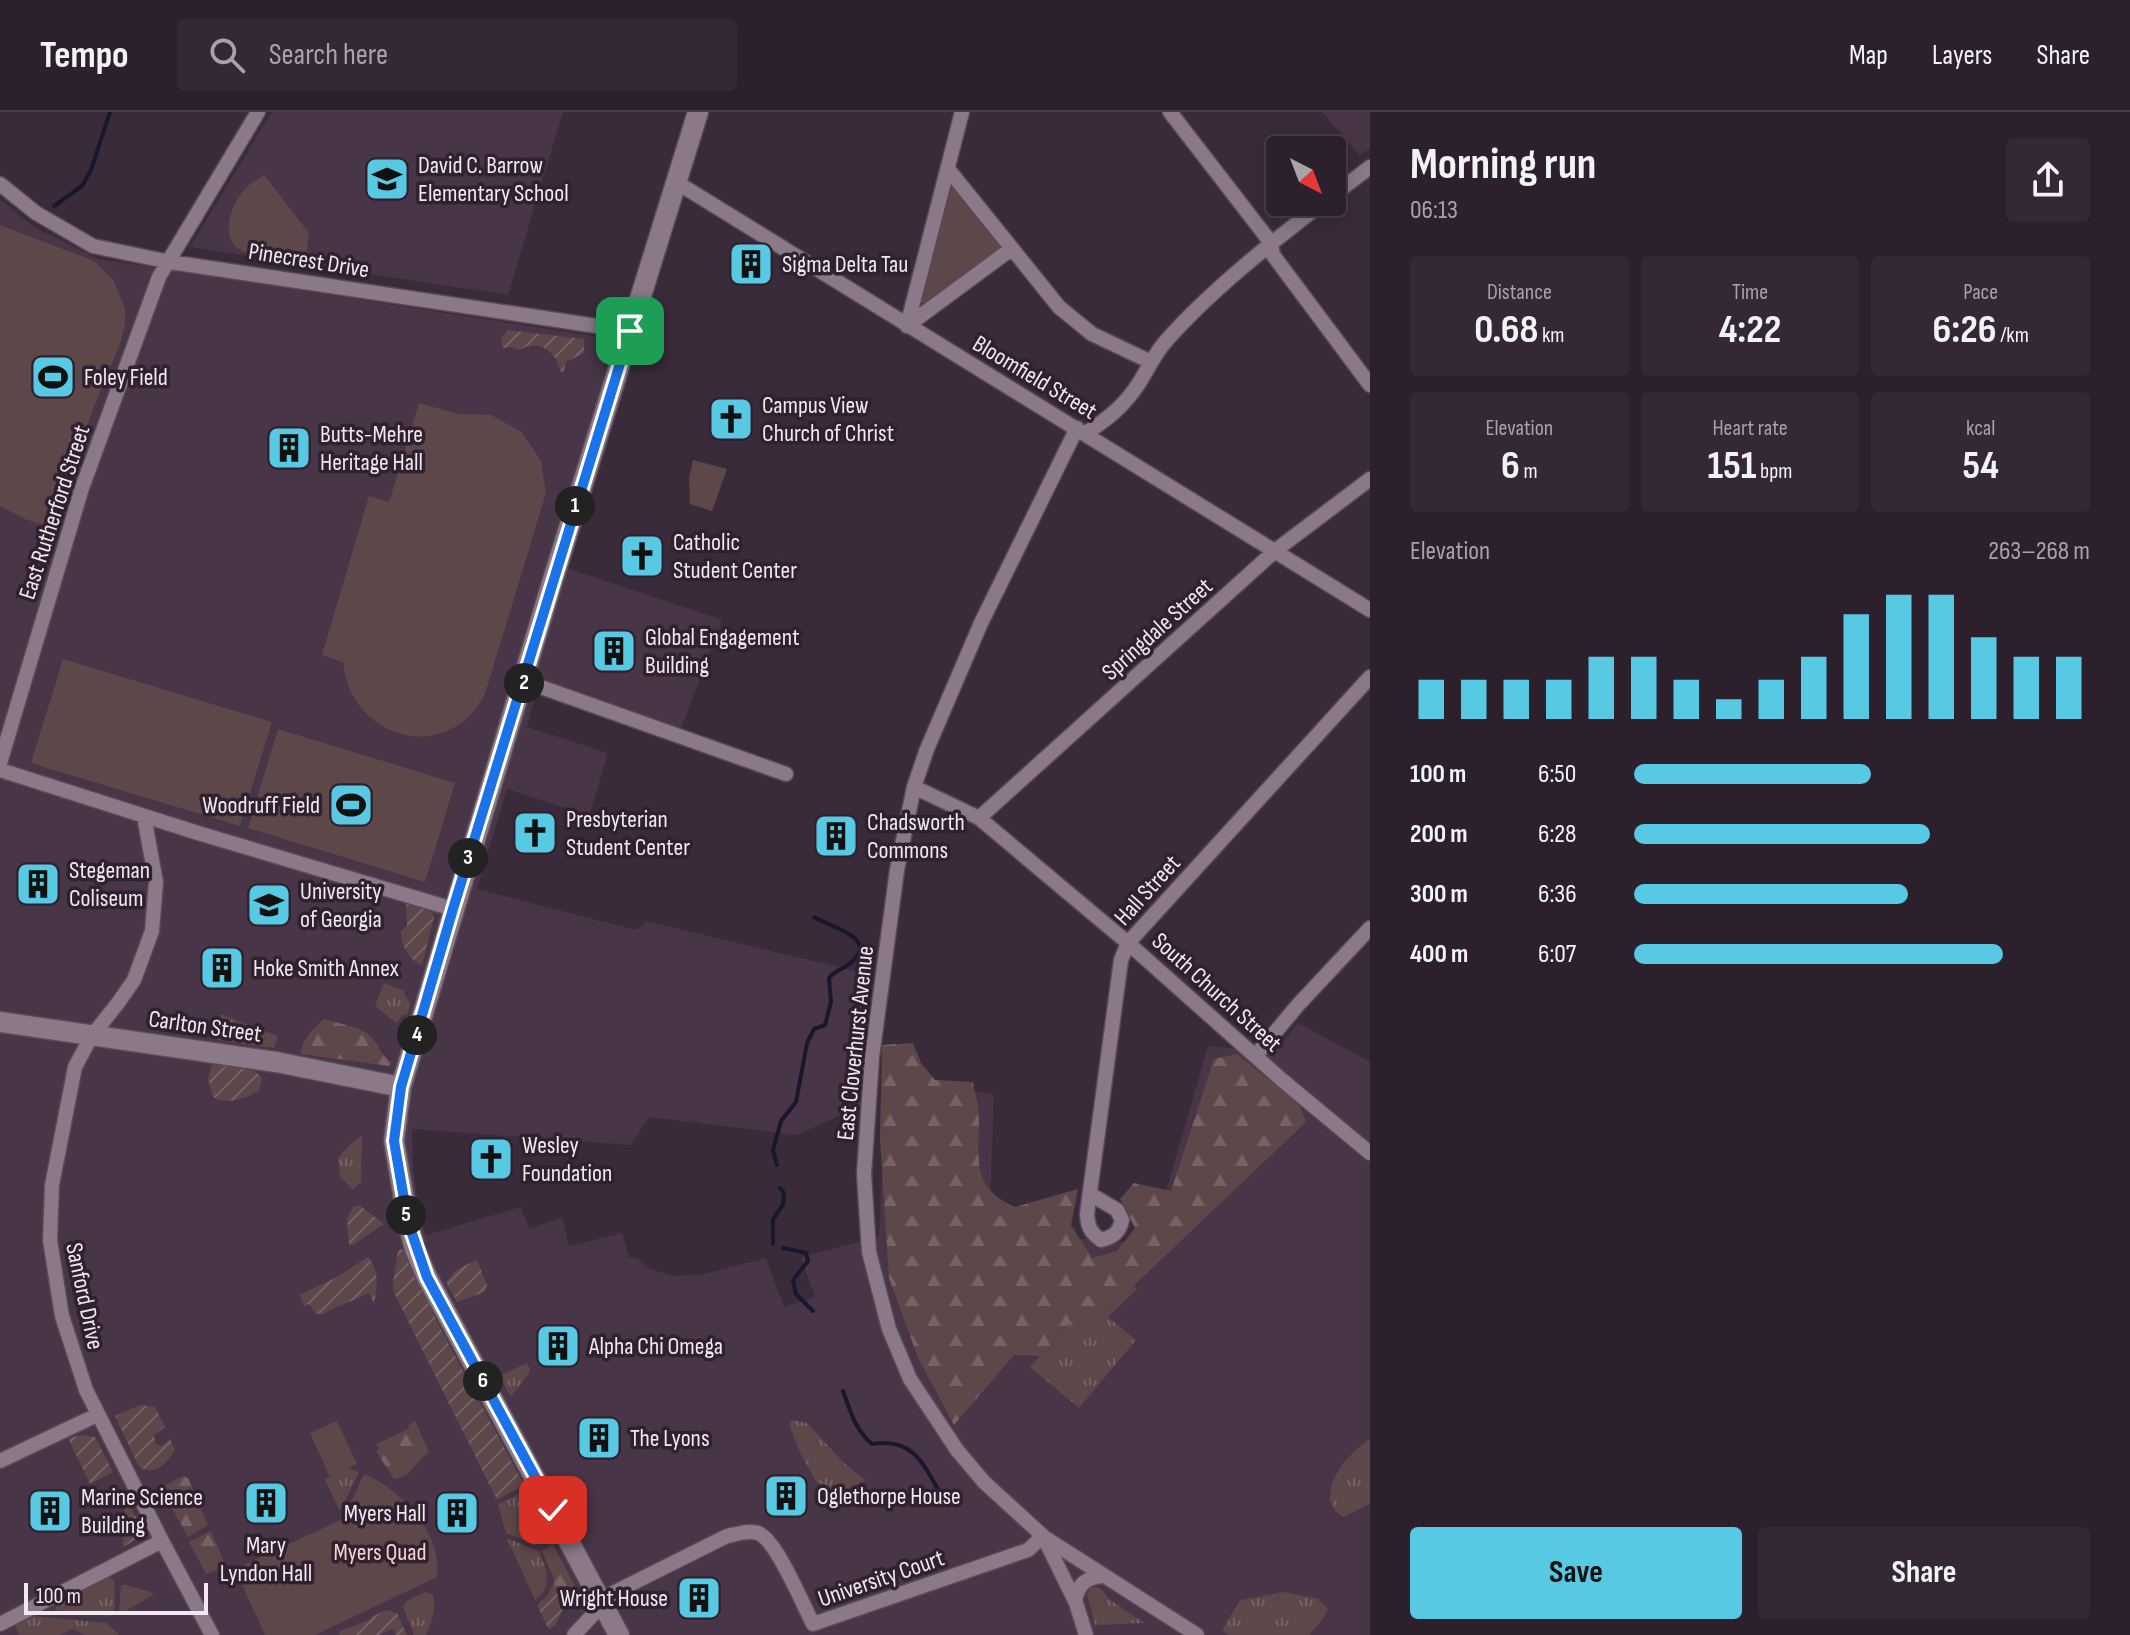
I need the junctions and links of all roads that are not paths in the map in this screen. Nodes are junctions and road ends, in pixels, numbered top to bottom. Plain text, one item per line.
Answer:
1 (258, 112) edge
2 (698, 112) edge
3 (962, 112) edge
4 (1170, 112) edge
5 (1370, 167) edge
6 (948, 169) junction
7 (676, 182) junction
8 (0, 184) edge
9 (1346, 185) edge
10 (1306, 216) edge
11 (1271, 243) junction
12 (1011, 249) junction
13 (170, 262) junction
14 (907, 326) junction
15 (630, 331) junction
16 (1151, 362) junction
17 (1370, 385) edge
18 (1081, 430) junction
19 (1370, 479) edge
20 (1276, 550) junction
21 (1370, 610) edge
22 (1370, 677) edge
23 (524, 681) junction
24 (0, 763) edge
25 (0, 770) edge
26 (786, 774) dead end
27 (914, 787) junction
28 (144, 816) junction
29 (979, 818) junction
30 (453, 909) junction
31 (1370, 928) edge
32 (1128, 943) junction
33 (0, 1022) edge
34 (91, 1037) junction
35 (1256, 1055) junction
36 (401, 1087) junction
37 (1370, 1153) edge
38 (1090, 1194) dead end
39 (97, 1415) junction
40 (0, 1461) edge
41 (1043, 1536) junction
42 (162, 1541) junction
43 (1102, 1576) junction
44 (1075, 1600) junction
45 (602, 1603) junction
46 (0, 1624) edge
47 (212, 1635) edge
48 (574, 1635) edge
49 (619, 1635) edge
50 (1086, 1635) edge
51 (1197, 1635) edge

1 - 13 street, East Rutherford Street
2 - 7 main road
3 - 6 street
4 - 11 street
5 - 9 street
6 - 12 street
6 - 14 street
7 - 14 street, Bloomfield Street
7 - 15 main road
8 - 13 street, Pinecrest Drive
10 - 11 street
11 - 16 street
11 - 17 street
12 - 14 street
12 - 16 street
13 - 15 street, Pinecrest Drive
13 - 24 street, East Rutherford Street
14 - 18 street, Bloomfield Street
15 - 23 main road
16 - 18 street
18 - 20 street, Bloomfield Street
18 - 27 street, East Cloverhurst Avenue
19 - 20 street, Springdale Street
20 - 21 street, Bloomfield Street
20 - 29 street, Springdale Street
22 - 32 street, Hall Street
23 - 26 street
23 - 30 main road
25 - 28 street
27 - 29 street, South Church Street
27 - 41 street, East Cloverhurst Avenue
28 - 30 street
28 - 34 street, Sanford Drive
29 - 32 street, South Church Street
30 - 36 main road
31 - 35 street
32 - 35 street, South Church Street
32 - 38 street, Hall Street
33 - 34 main road, Carlton Street
34 - 36 main road, Carlton Street
34 - 39 street, Sanford Drive
35 - 37 street, South Church Street
36 - 45 main road
39 - 40 street
39 - 42 street, Sanford Drive
41 - 43 street
41 - 44 street, East Cloverhurst Avenue
41 - 45 street, University Court
42 - 46 street
42 - 47 street, Sanford Drive
43 - 44 street
43 - 51 street
44 - 50 street, East Cloverhurst Avenue
45 - 48 street
45 - 49 main road

